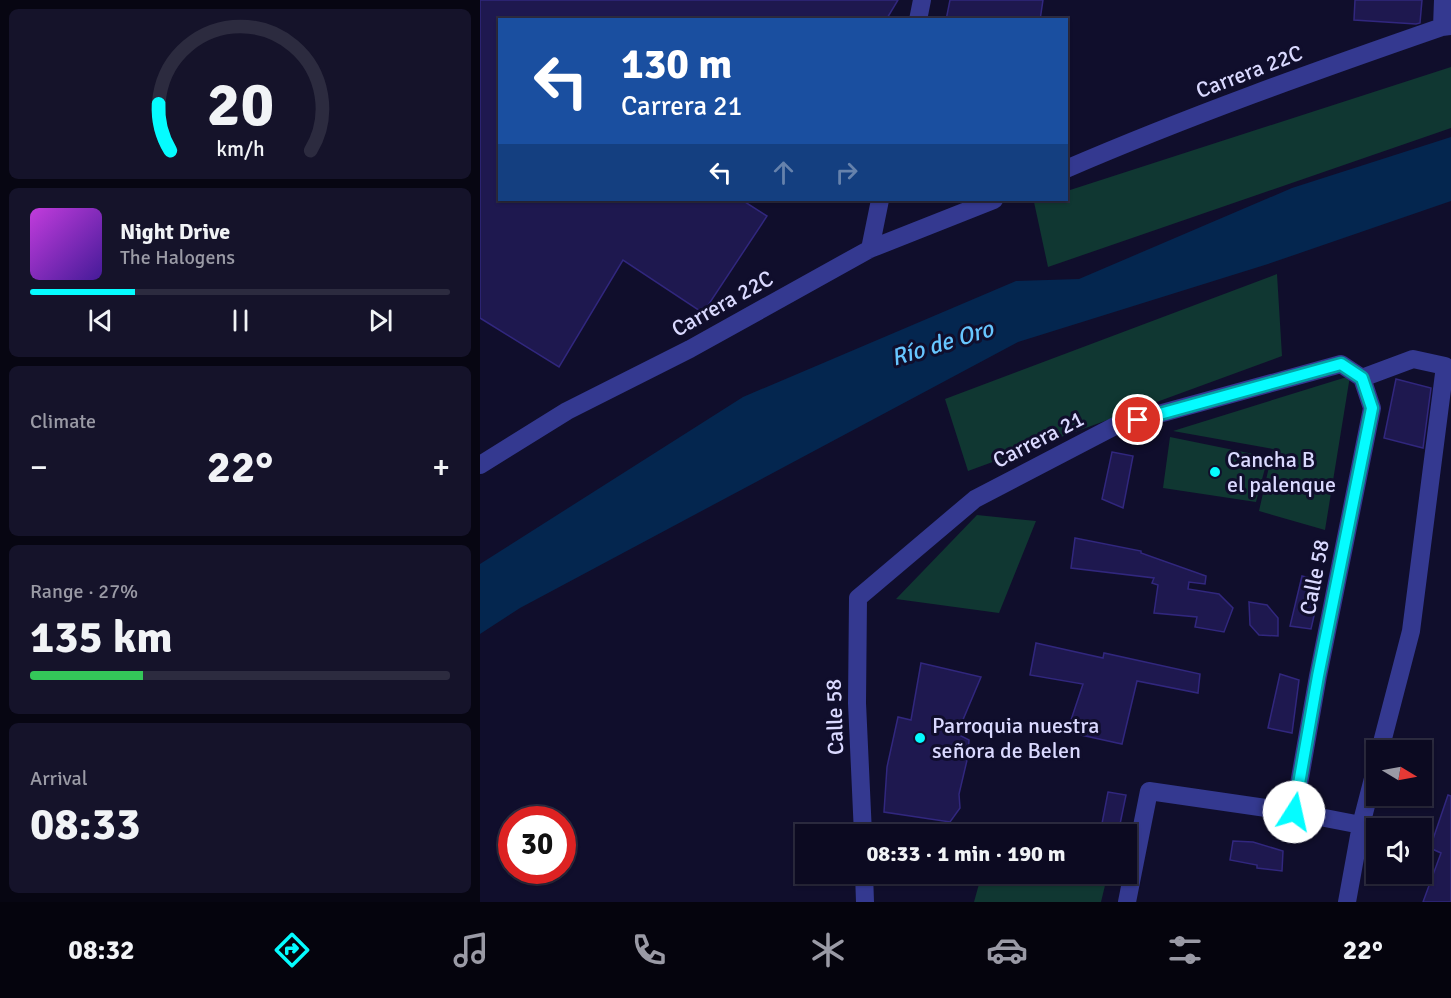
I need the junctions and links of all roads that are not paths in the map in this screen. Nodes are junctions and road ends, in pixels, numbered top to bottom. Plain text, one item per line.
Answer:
1 (922, 0) edge
2 (1443, 0) edge
3 (918, 18) edge
4 (1446, 27) edge
5 (1068, 168) edge
6 (880, 201) edge
7 (991, 201) edge
8 (870, 249) junction
9 (1362, 378) junction
10 (480, 465) edge
11 (858, 598) joint
12 (1383, 740) edge
13 (1366, 806) edge
14 (1294, 812) junction
15 (862, 824) edge
16 (1361, 825) junction
17 (864, 884) edge
18 (865, 902) edge
19 (1127, 902) edge
20 (1347, 902) edge

1 - 3 street
2 - 4 street
4 - 5 street, Carrera 22C
6 - 8 street
7 - 8 street, Carrera 22C
8 - 10 street, Carrera 22C
9 - 11 street, Carrera 21
9 - 12 street
9 - 14 street, Calle 58
11 - 15 street, Calle 58
13 - 16 street
14 - 16 street
14 - 19 street
16 - 20 street
17 - 18 street

